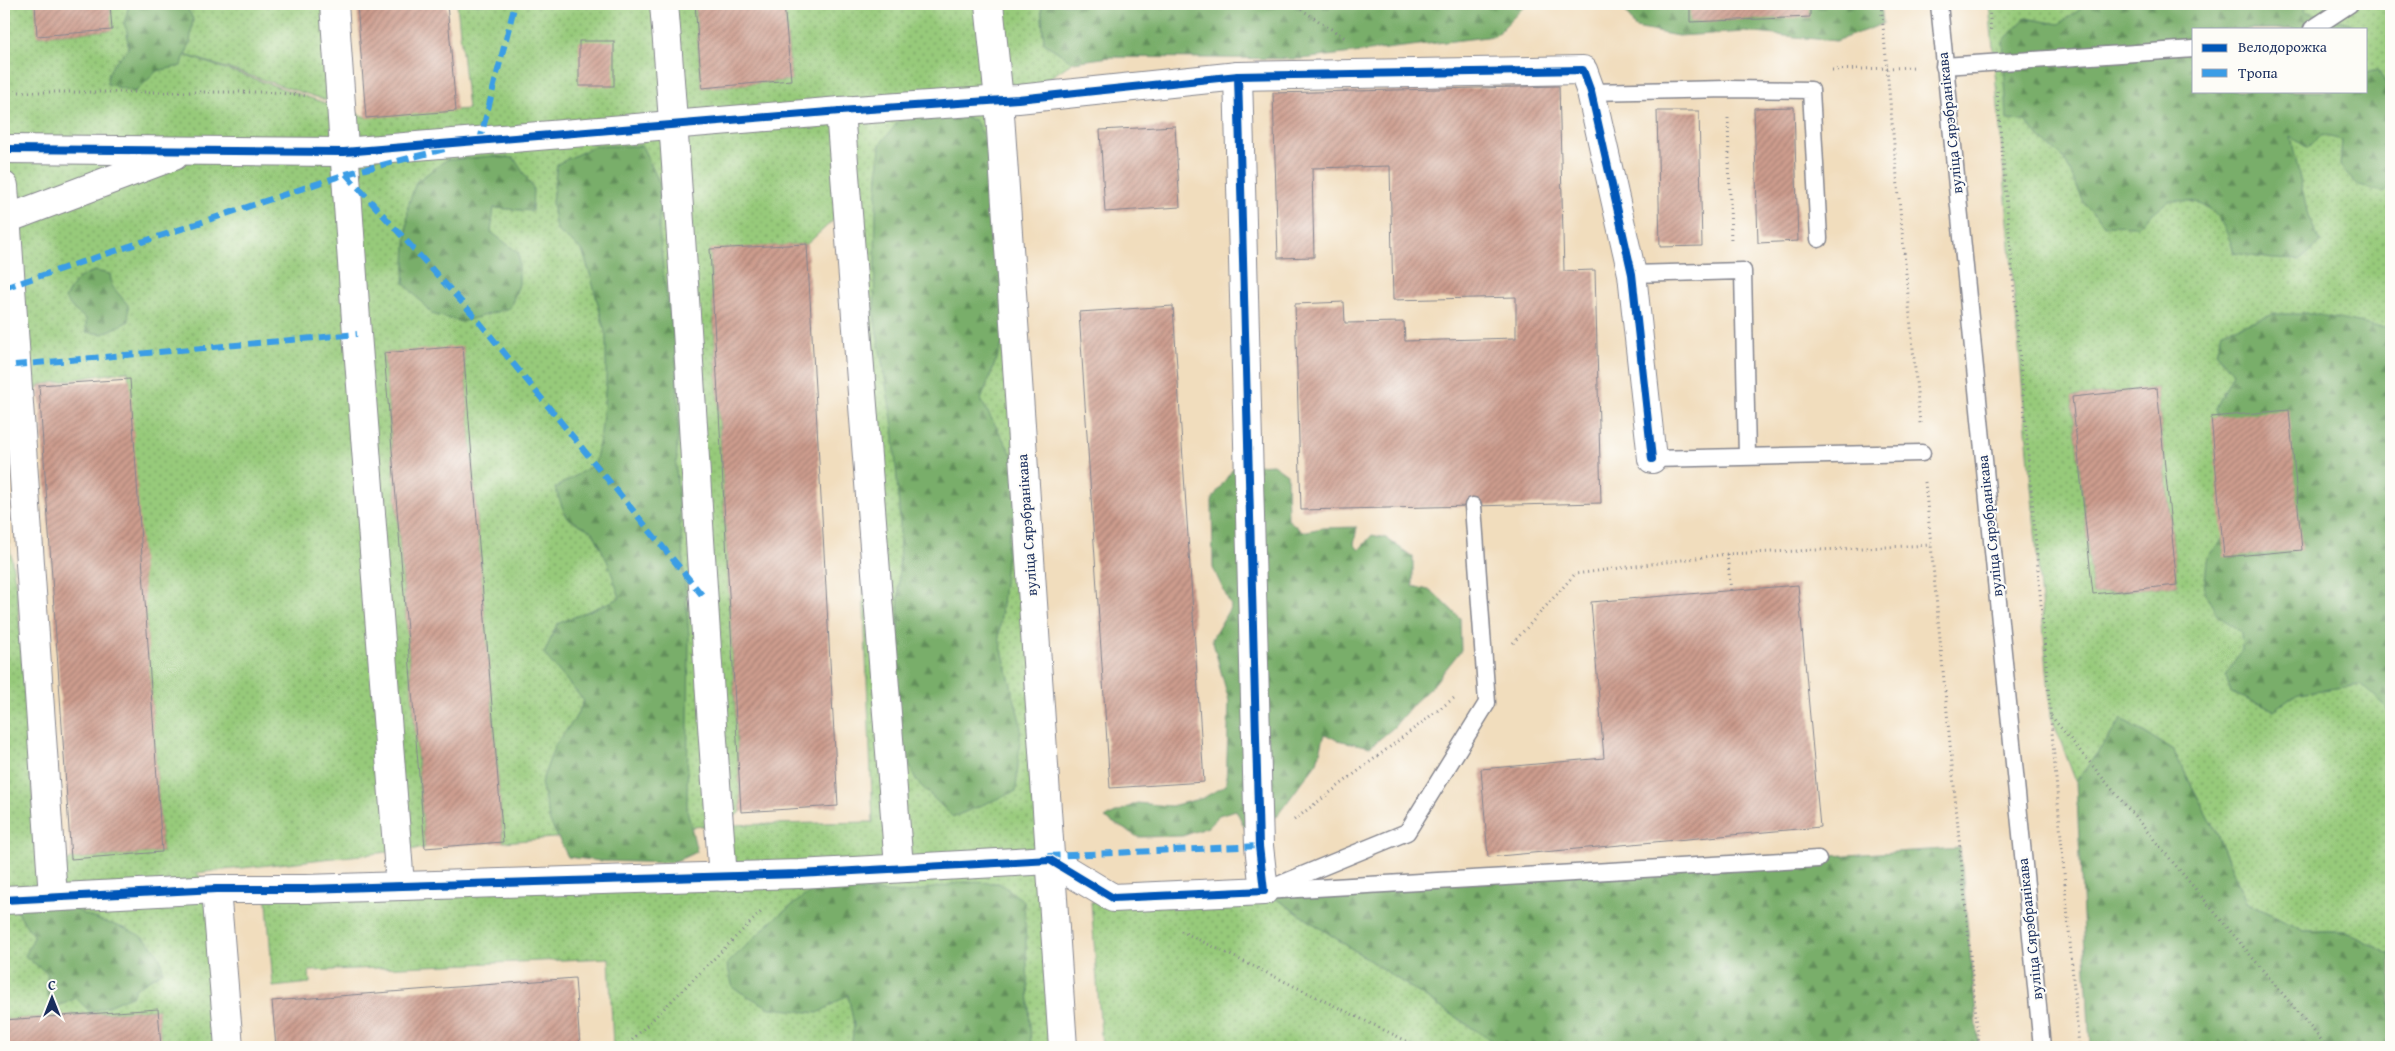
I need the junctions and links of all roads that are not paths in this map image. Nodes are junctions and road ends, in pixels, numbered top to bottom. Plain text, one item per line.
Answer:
1 (334, 4) edge
2 (664, 4) edge
3 (989, 4) edge
4 (1939, 4) edge
5 (2350, 4) edge
6 (2314, 28) edge
7 (2192, 49) edge
8 (1944, 66) junction
9 (1238, 76) junction
10 (1591, 92) junction
11 (999, 100) junction
12 (840, 112) junction
13 (674, 126) junction
14 (4, 149) edge
15 (187, 151) junction
16 (344, 152) junction
17 (4, 186) edge
18 (5, 219) edge
19 (1819, 239) dead end
20 (1632, 274) junction
21 (1922, 453) road end
22 (1747, 456) junction
23 (1652, 459) joint
24 (1473, 506) dead end
25 (1818, 858) dead end
26 (1050, 860) junction
27 (899, 867) junction
28 (722, 877) junction
29 (400, 885) junction
30 (216, 889) junction
31 (1264, 891) junction
32 (53, 897) junction
33 (4, 900) edge
34 (229, 1047) edge
35 (1063, 1047) edge
36 (2042, 1047) edge

1 - 16 street
2 - 13 street
3 - 11 street, вуліца Сярэбранікава
4 - 8 lane, вуліца Сярэбранікава
5 - 6 lane
7 - 8 lane
8 - 36 lane, вуліца Сярэбранікава
9 - 10 street
9 - 11 street
9 - 31 street
10 - 19 lane
10 - 20 street
11 - 12 street
11 - 26 street, вуліца Сярэбранікава
12 - 13 street
12 - 27 street
13 - 16 street
13 - 28 street
14 - 15 street
15 - 16 street
15 - 18 street
16 - 29 street
17 - 18 street
18 - 32 street
20 - 22 lane
20 - 23 street
21 - 22 lane
22 - 23 lane
24 - 31 lane
25 - 31 lane
26 - 27 street
26 - 31 street
26 - 35 street, вуліца Сярэбранікава
27 - 28 street
28 - 29 street
29 - 30 street
30 - 32 street
30 - 34 street
32 - 33 street

